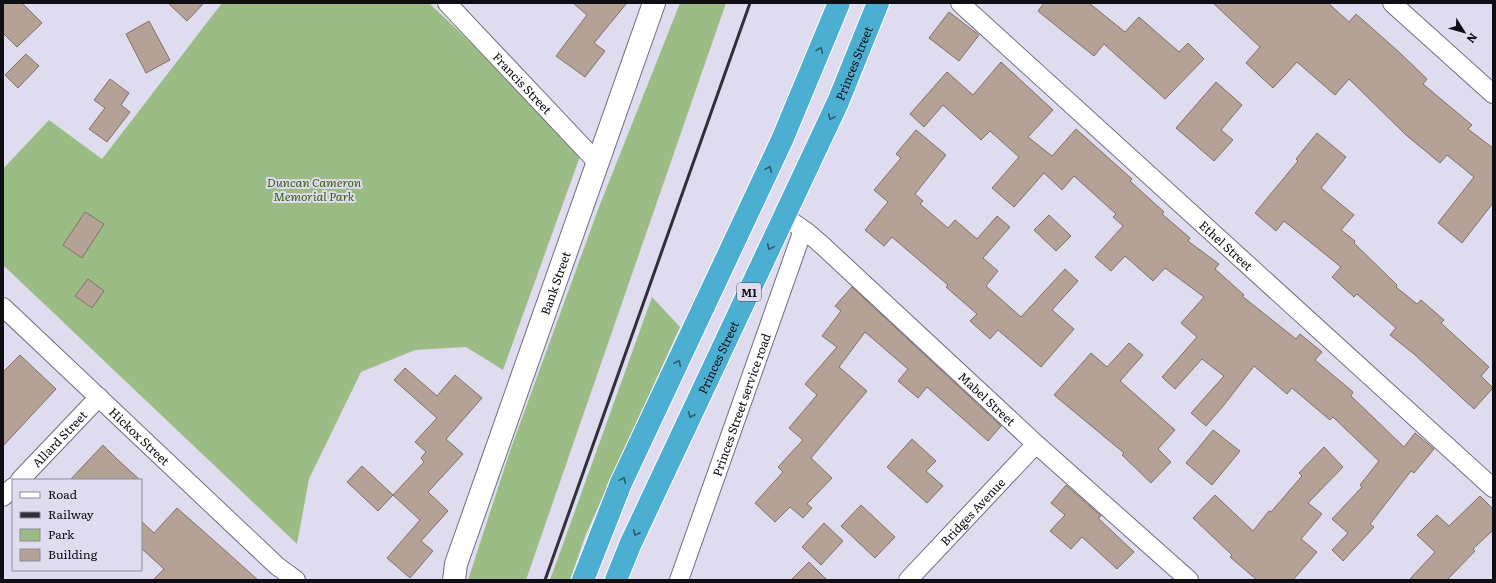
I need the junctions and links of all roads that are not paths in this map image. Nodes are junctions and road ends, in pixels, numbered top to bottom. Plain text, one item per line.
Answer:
1 (447, 3) edge
2 (654, 3) edge
3 (839, 3) edge
4 (878, 3) edge
5 (960, 3) edge
6 (1392, 3) edge
7 (1493, 94) edge
8 (597, 162) junction
9 (754, 201) junction
10 (784, 217) junction
11 (803, 230) junction
12 (3, 307) edge
13 (99, 397) junction
14 (1036, 444) junction
15 (21, 479) edge
16 (12, 488) edge
17 (1493, 488) edge
18 (3, 497) edge
19 (277, 566) junction
20 (451, 575) edge
21 (288, 580) edge
22 (296, 580) edge
23 (583, 580) edge
24 (616, 580) edge
25 (679, 580) edge
26 (908, 580) edge
27 (1189, 580) edge

1 - 8 street, Francis Street
2 - 8 main road, Bank Street
9 -> 3 highway
4 -> 10 highway, Princes Street / M1
5 - 17 street, Ethel Street
6 - 7 street
8 - 20 main road, Bank Street
9 - 10 highway
23 -> 9 highway
10 - 11 street, Mabel Street
10 -> 24 highway, Princes Street / M1
11 - 14 street, Mabel Street
11 - 25 street, Princes Street service road
12 - 13 street, Hickox Street
13 - 15 street, Allard Street
13 - 19 street, Hickox Street
14 - 26 street, Bridges Avenue
14 - 27 street, Mabel Street
16 - 18 street
19 - 21 street, Hickox Street
19 - 22 street, Hickox Street

